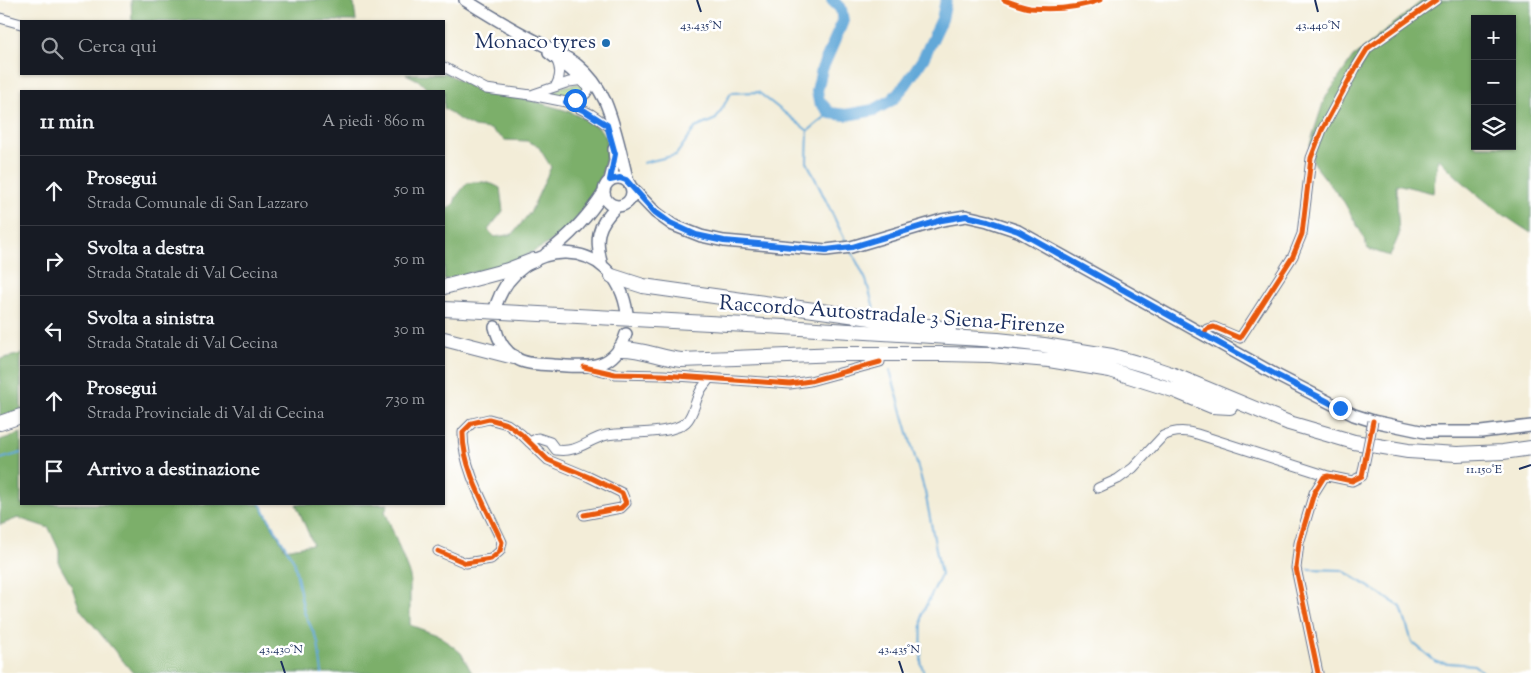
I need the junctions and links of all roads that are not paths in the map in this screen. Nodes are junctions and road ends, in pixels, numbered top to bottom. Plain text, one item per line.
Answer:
1 (465, 0) edge
2 (1436, 0) edge
3 (0, 18) edge
4 (20, 24) edge
5 (561, 57) junction
6 (445, 68) edge
7 (586, 83) junction
8 (555, 87) junction
9 (531, 94) junction
10 (566, 102) junction
11 (610, 123) junction
12 (610, 180) junction
13 (630, 185) junction
14 (604, 192) junction
15 (620, 206) junction
16 (655, 212) junction
17 (538, 258) junction
18 (607, 271) junction
19 (445, 287) edge
20 (496, 305) dead end
21 (445, 308) edge
22 (627, 313) dead end
23 (445, 317) edge
24 (495, 327) dead end
25 (626, 334) dead end
26 (1204, 334) junction
27 (445, 339) edge
28 (617, 353) junction
29 (514, 357) junction
30 (880, 362) dead end
31 (584, 367) junction
32 (623, 374) junction
33 (1170, 374) junction
34 (710, 378) junction
35 (1230, 407) junction
36 (20, 416) edge
37 (1373, 421) junction
38 (0, 422) edge
39 (20, 425) edge
40 (1531, 426) edge
41 (0, 431) edge
42 (529, 442) junction
43 (1531, 448) edge
44 (1531, 456) edge
45 (1328, 476) junction
46 (1098, 488) dead end
47 (584, 515) dead end
48 (438, 551) dead end
49 (1318, 673) edge

1 - 5 main road
2 - 26 street
3 - 4 street
5 - 7 main road
5 - 8 street
5 - 11 main road
6 - 9 street
7 - 8 street
7 - 10 street
7 - 11 main road
8 - 9 street
9 - 10 street
10 - 11 street
11 - 12 main road
11 - 13 main road
12 - 13 main road
12 - 14 main road
13 - 15 main road
13 - 16 main road
14 - 15 main road
14 - 17 main road
15 - 16 main road
15 - 18 main road
16 - 26 main road
17 - 18 main road
17 - 19 highway
17 - 20 main road
18 - 22 main road
18 - 33 highway
21 - 33 highway, Raccordo Autostradale 3 Siena-Firenze
23 - 35 highway, Raccordo Autostradale 3 Siena-Firenze
24 - 29 main road
25 - 28 main road
26 - 37 main road
27 - 29 highway
28 - 31 main road
28 - 32 street
28 - 35 highway
29 - 31 main road
30 - 34 street
31 - 32 street
32 - 34 street
33 - 43 highway, Raccordo Autostradale 3 Siena-Firenze
34 - 42 street
35 - 44 highway, Raccordo Autostradale 3 Siena-Firenze
36 - 38 highway
37 - 40 main road
37 - 45 street, bridge
39 - 41 highway
42 - 47 street
42 - 48 street
45 - 46 street
45 - 49 street

